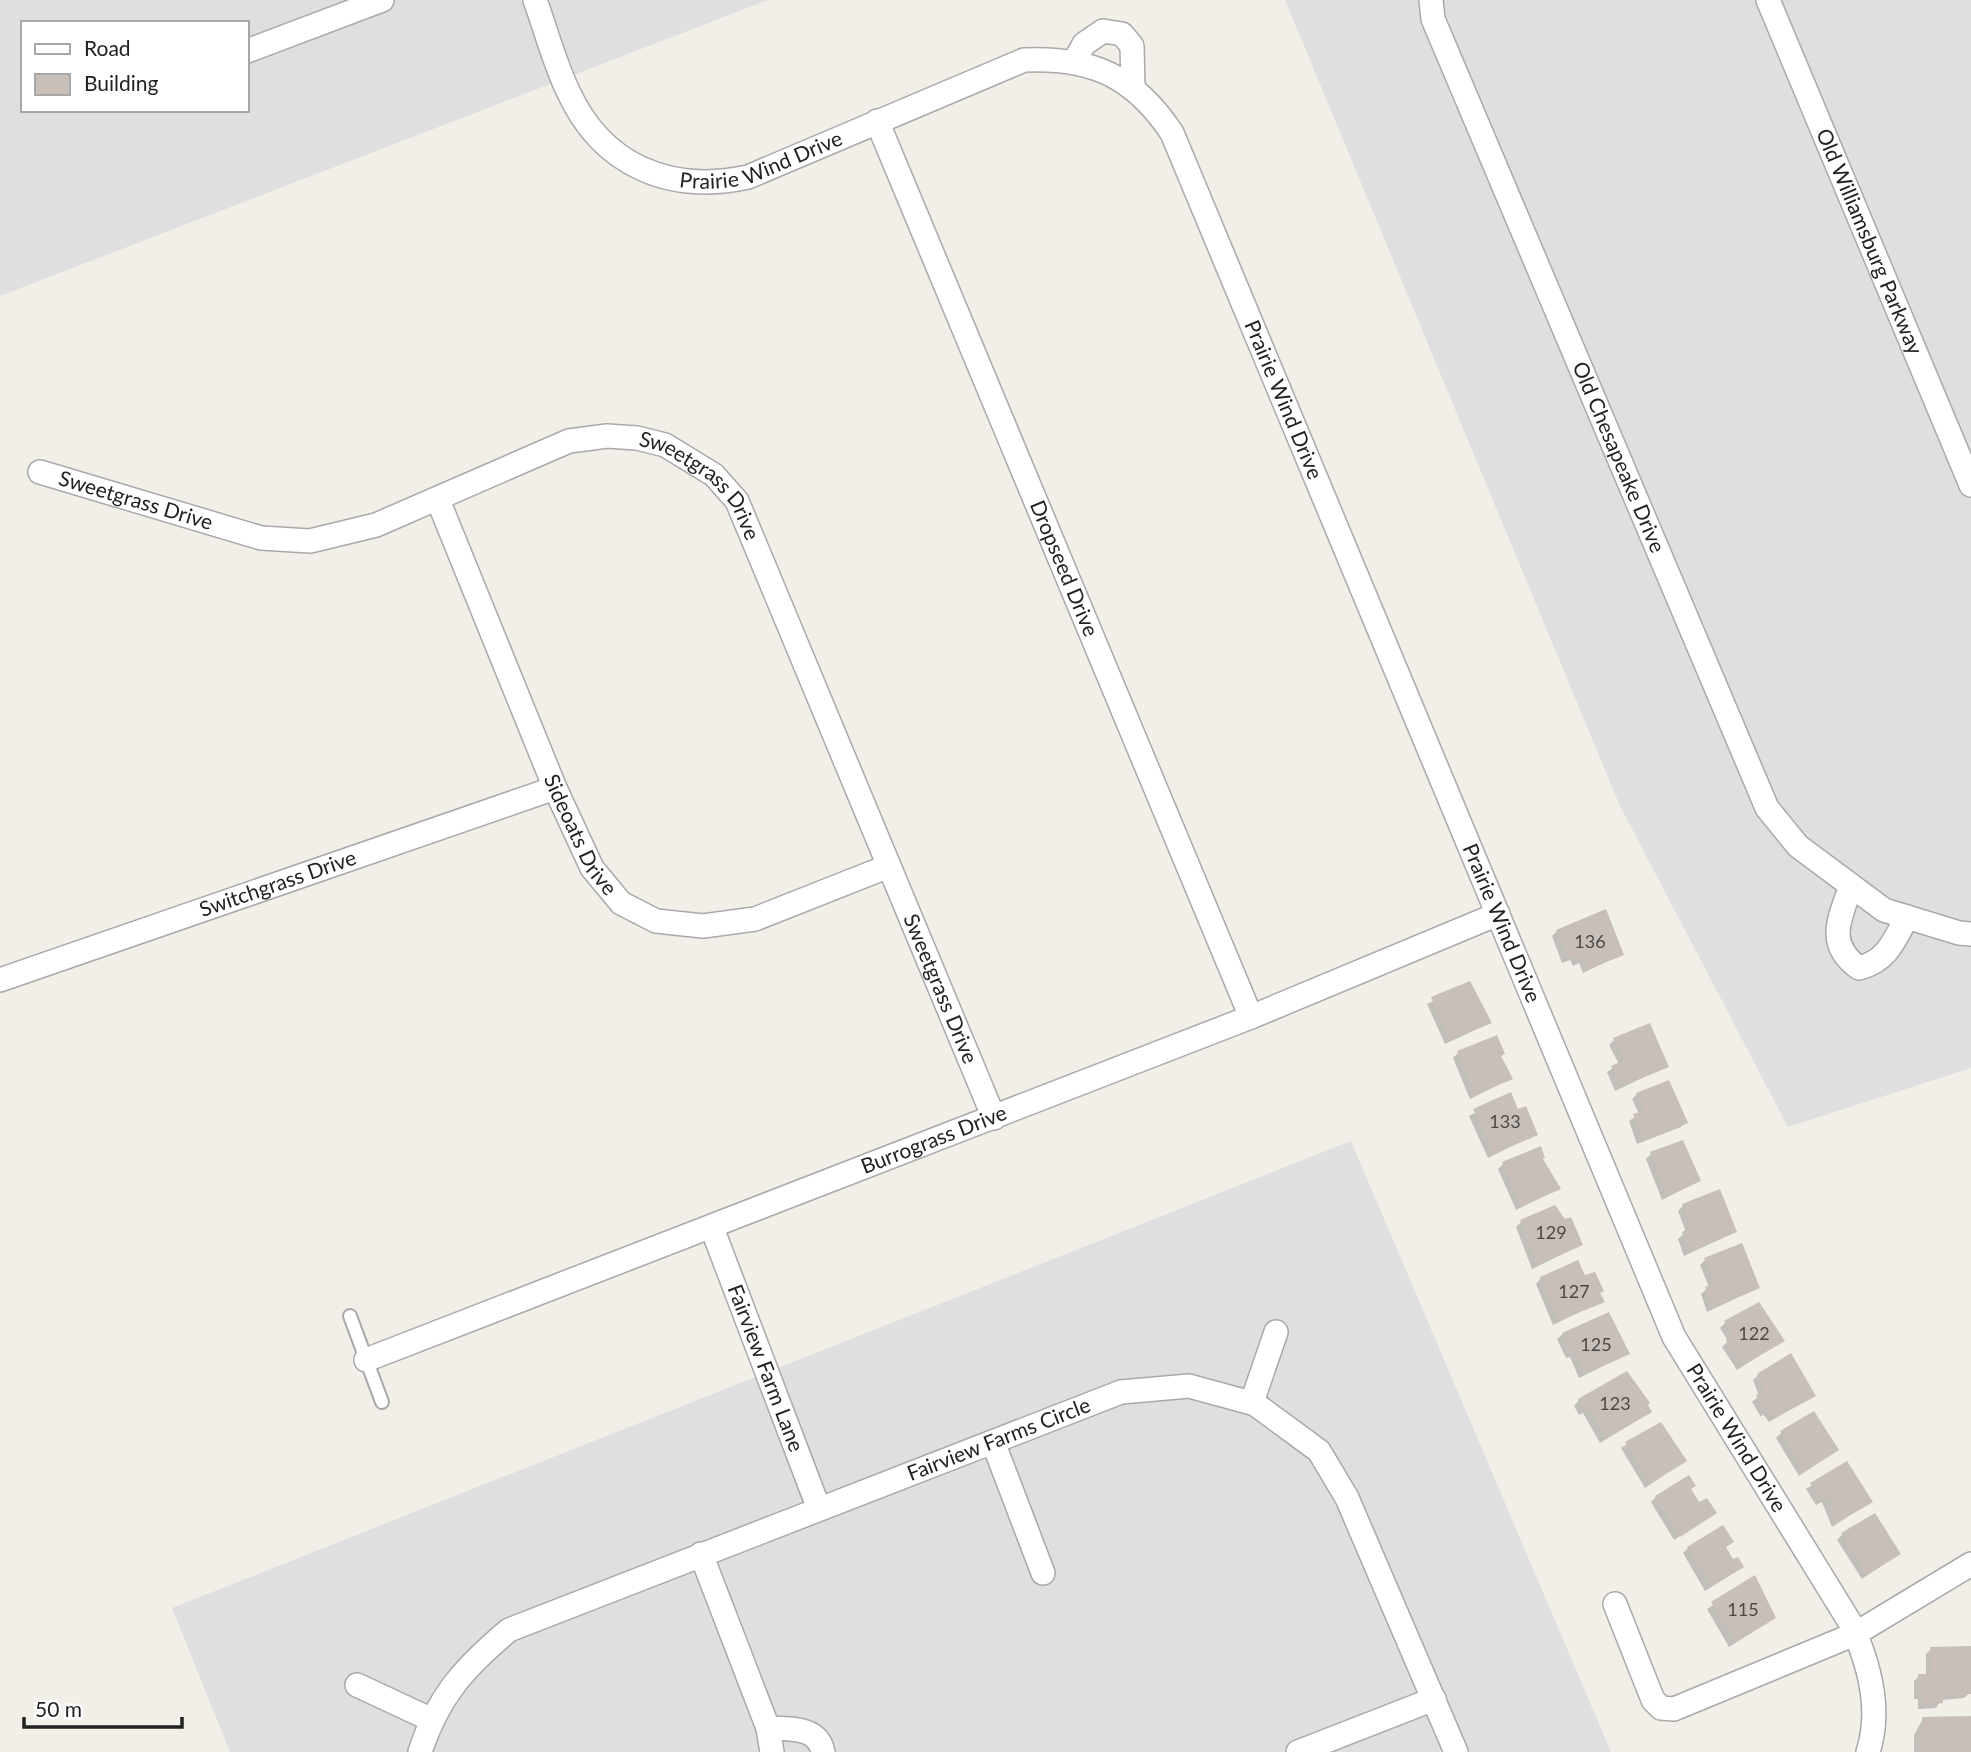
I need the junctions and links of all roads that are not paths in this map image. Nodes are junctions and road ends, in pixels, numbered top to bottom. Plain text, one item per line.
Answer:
1 (382, 0) edge
2 (535, 0) edge
3 (1431, 0) edge
4 (1768, 0) edge
5 (248, 51) edge
6 (1074, 62) junction
7 (1133, 87) junction
8 (877, 121) junction
9 (40, 471) dead end
10 (1971, 485) edge
11 (438, 500) junction
12 (555, 788) junction
13 (889, 866) junction
14 (1851, 886) junction
15 (1498, 914) junction
16 (1907, 917) junction
17 (1971, 934) edge
18 (0, 980) edge
19 (1251, 1017) junction
20 (994, 1118) junction
21 (712, 1228) junction
22 (350, 1316) dead end
23 (1276, 1332) dead end
24 (366, 1360) junction
25 (382, 1402) dead end
26 (1252, 1402) junction
27 (993, 1442) junction
28 (819, 1509) junction
29 (701, 1554) junction
30 (1971, 1564) edge
31 (1043, 1573) dead end
32 (1615, 1604) dead end
33 (1855, 1634) junction
34 (357, 1685) dead end
35 (1434, 1699) junction
36 (432, 1720) junction
37 (768, 1728) junction
38 (420, 1752) edge
39 (772, 1752) edge
40 (823, 1752) edge
41 (1298, 1752) edge
42 (1456, 1752) edge
43 (1868, 1752) edge

1 - 5 street
2 - 8 street, Prairie Wind Drive
3 - 14 street, Old Chesapeake Drive
4 - 10 street, Old Williamsburg Parkway
6 - 7 street, Prairie Wind Drive
6 - 7 street
6 - 8 street, Prairie Wind Drive
7 - 15 street, Prairie Wind Drive
8 - 19 street, Dropseed Drive
9 - 11 street, Sweetgrass Drive
11 - 12 street, Sideoats Drive
11 - 13 street, Sweetgrass Drive
12 - 13 street, Sideoats Drive
12 - 18 street, Switchgrass Drive
13 - 20 street, Sweetgrass Drive
14 - 16 street, Old Chesapeake Drive
14 - 16 street
15 - 19 street, Burrograss Drive
15 - 33 street, Prairie Wind Drive
16 - 17 street, Old Chesapeake Drive
19 - 20 street, Burrograss Drive
20 - 21 street, Burrograss Drive
21 - 24 street, Burrograss Drive
21 - 28 street, Fairview Farm Lane
22 - 24 lane
23 - 26 street
24 - 25 lane
26 - 27 street, Fairview Farms Circle
26 - 35 street, Fairview Farms Circle
27 - 28 street, Fairview Farms Circle
27 - 31 street
28 - 29 street, Fairview Farms Circle
29 - 36 street, Fairview Farms Circle
29 - 37 street
30 - 33 street
32 - 33 street
33 - 43 street, Prairie Wind Drive
34 - 36 street
35 - 41 street
35 - 42 street, Fairview Farms Circle
36 - 38 street, Fairview Farms Circle
37 - 39 street
37 - 40 street

